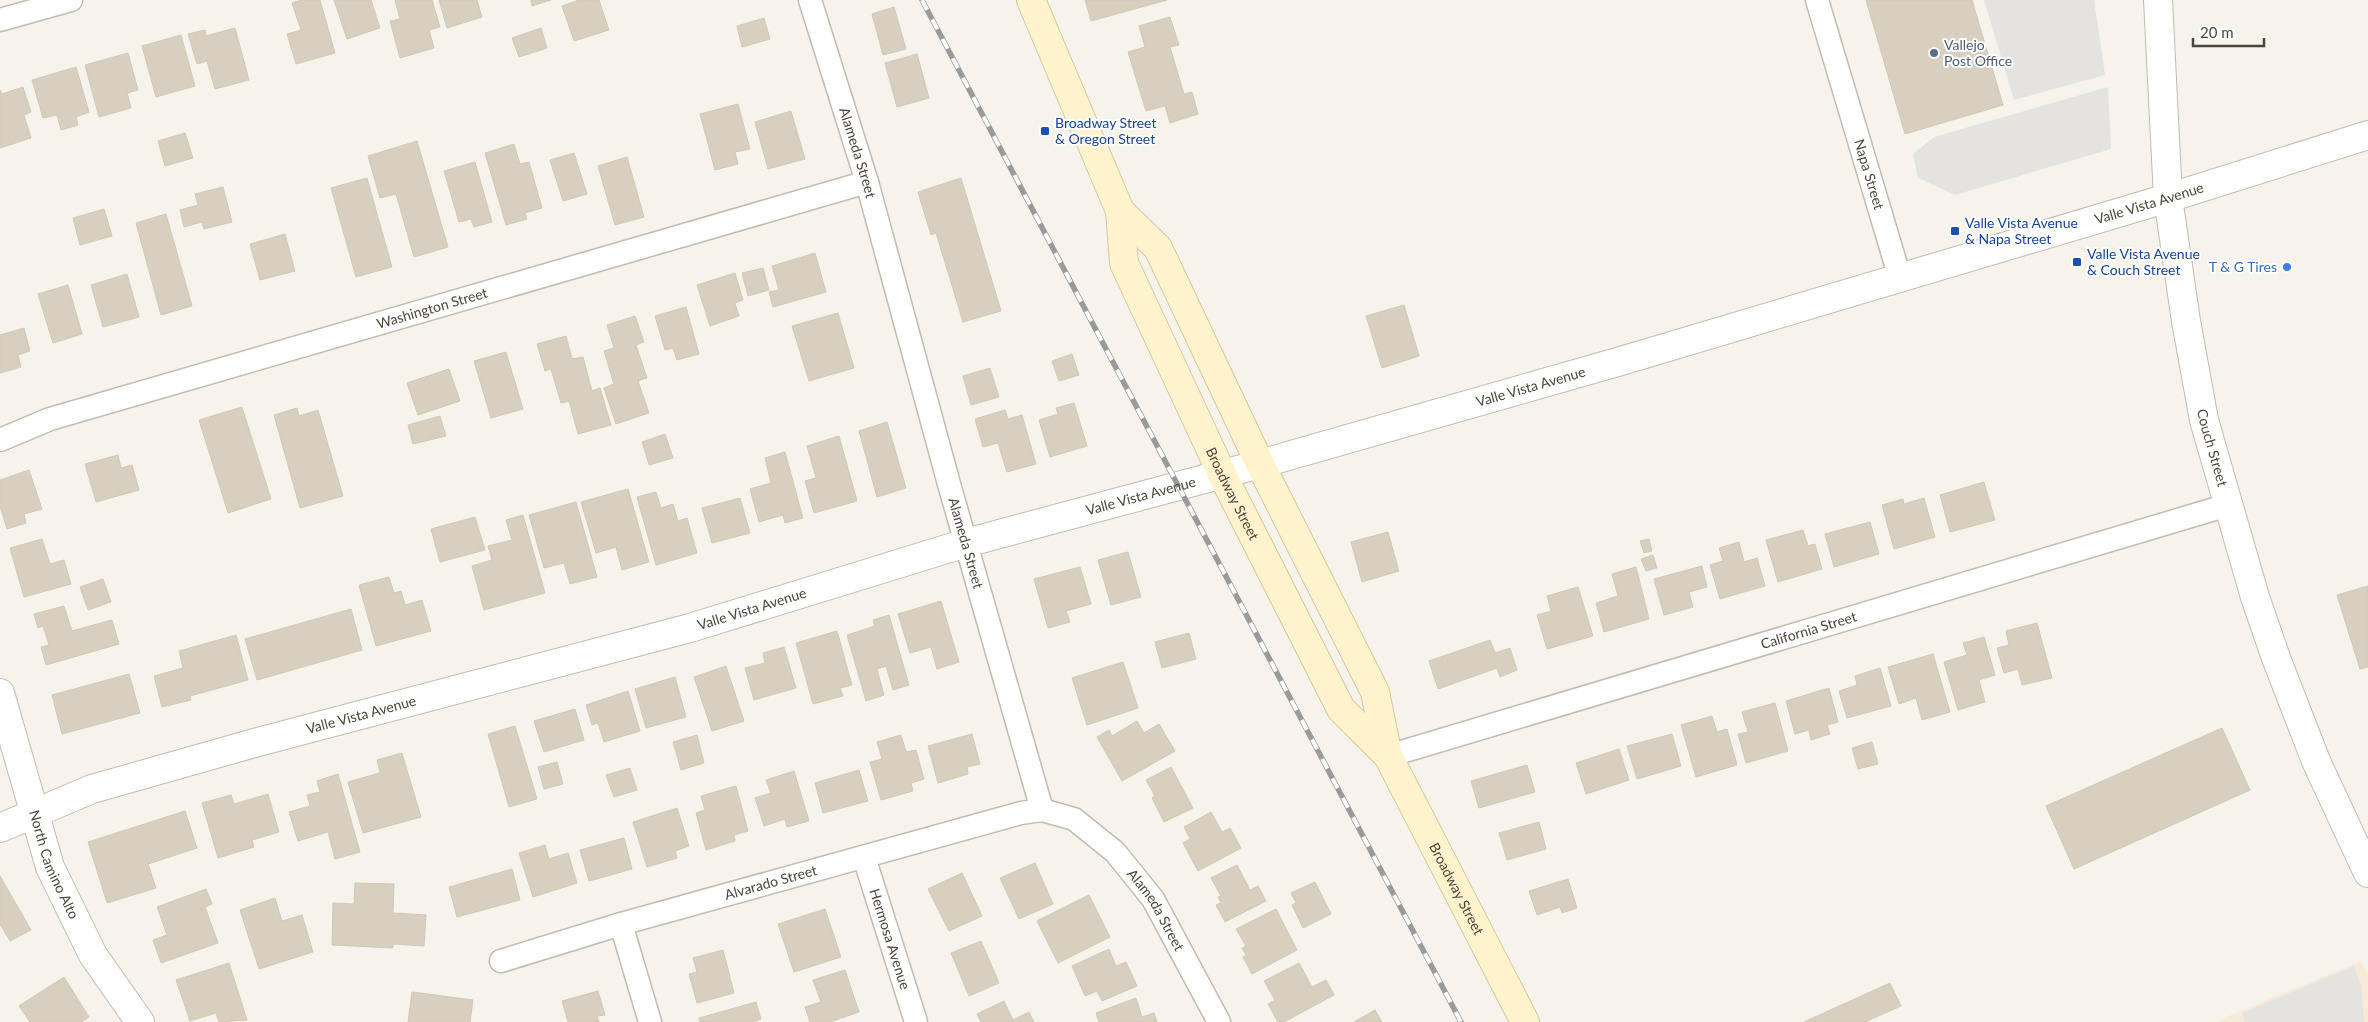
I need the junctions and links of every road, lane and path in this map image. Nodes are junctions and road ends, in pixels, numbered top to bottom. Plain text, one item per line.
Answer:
1 (71, 0) edge
2 (810, 0) edge
3 (1031, 0) edge
4 (1817, 0) edge
5 (2158, 0) edge
6 (0, 20) edge
7 (2368, 135) edge
8 (867, 182) junction
9 (2168, 198) junction
10 (1120, 211) junction
11 (1900, 278) junction
12 (0, 440) edge
13 (1260, 464) junction
14 (1222, 474) junction
15 (2228, 505) junction
16 (966, 543) junction
17 (0, 693) edge
18 (1388, 756) junction
19 (1042, 810) junction
20 (34, 812) junction
21 (0, 828) edge
22 (864, 857) junction
23 (2368, 873) edge
24 (621, 924) junction
25 (501, 961) dead end
26 (140, 1022) edge
27 (650, 1022) edge
28 (916, 1022) edge
29 (1219, 1022) edge
30 (1525, 1022) edge

1 - 6 street
2 - 8 street, Alameda Street
3 - 10 main road, Broadway Street
4 - 11 street, Napa Street
5 - 9 street, Couch Street
7 - 9 street, Valle Vista Avenue
8 - 12 street, Washington Street
8 - 16 street, Alameda Street
9 - 11 street, Valle Vista Avenue
9 - 15 street, Couch Street
10 - 13 main road, Broadway Street
10 - 14 main road, Broadway Street
11 - 13 street, Valle Vista Avenue
13 - 14 street, Valle Vista Avenue
13 - 18 main road, Broadway Street
14 - 16 street, Valle Vista Avenue
14 - 18 main road, Broadway Street
15 - 18 street, California Street
15 - 23 street, Couch Street
16 - 19 street, Alameda Street
16 - 20 street, Valle Vista Avenue
17 - 20 street, North Camino Alto
18 - 30 main road, Broadway Street
19 - 22 street, Alvarado Street
19 - 29 street, Alameda Street
20 - 21 street, Valle Vista Avenue
20 - 26 street, North Camino Alto
22 - 24 street, Alvarado Street
22 - 28 street, Hermosa Avenue
24 - 25 street, Alvarado Street
24 - 27 street

